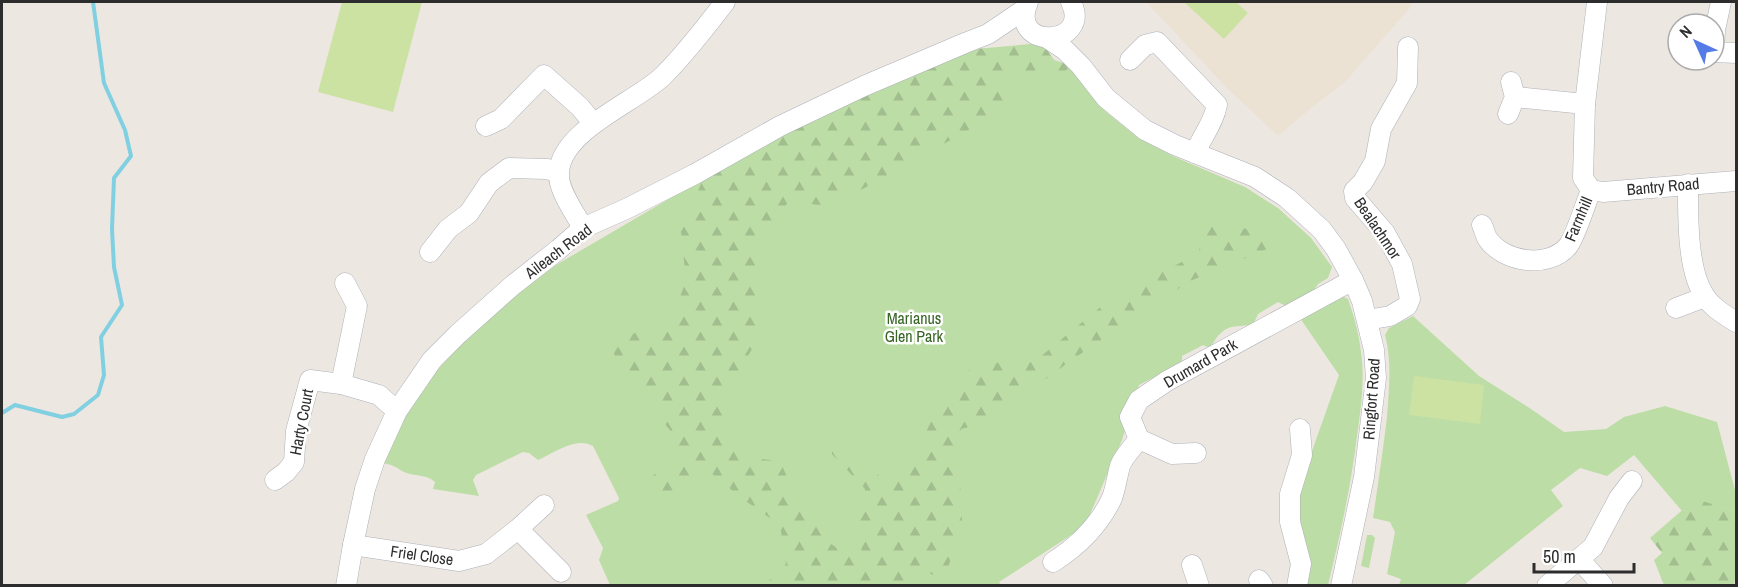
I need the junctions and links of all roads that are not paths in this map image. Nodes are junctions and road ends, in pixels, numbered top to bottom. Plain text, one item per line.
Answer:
1 (725, 2) edge
2 (1597, 2) edge
3 (1027, 4) edge
4 (1076, 10) edge
5 (988, 34) junction
6 (1043, 37) junction
7 (1407, 42) dead end
8 (1130, 60) dead end
9 (1081, 66) junction
10 (1511, 98) dead end
11 (1585, 104) junction
12 (593, 123) junction
13 (486, 126) dead end
14 (1195, 153) junction
15 (558, 172) junction
16 (1737, 181) edge
17 (1688, 184) junction
18 (1591, 190) junction
19 (583, 228) junction
20 (1481, 236) dead end
21 (430, 252) dead end
22 (1353, 280) junction
23 (345, 283) dead end
24 (1705, 297) junction
25 (1676, 308) dead end
26 (1367, 320) junction
27 (1737, 322) edge
28 (341, 384) junction
29 (397, 411) junction
30 (1300, 429) dead end
31 (1139, 439) junction
32 (1196, 453) dead end
33 (275, 480) dead end
34 (1632, 481) dead end
35 (544, 505) dead end
36 (518, 529) junction
37 (353, 545) junction
38 (1579, 559) junction
39 (1053, 562) dead end
40 (1192, 565) dead end
41 (561, 572) dead end
42 (346, 585) edge
43 (1199, 585) edge
44 (1297, 585) edge
45 (1341, 585) edge
46 (1547, 585) edge
47 (1603, 585) edge

1 - 12 street
2 - 11 street, Farmhill
3 - 5 street, Aileach Road
3 - 6 street
4 - 6 street
4 - 9 street, Ringfort Road
5 - 6 street, Aileach Road
5 - 19 street, Aileach Road
6 - 9 street, Ringfort Road
7 - 26 street, Bealachmor
8 - 14 street
9 - 14 street, Ringfort Road
10 - 11 street
11 - 18 street, Farmhill
12 - 13 street
12 - 15 street
14 - 22 street, Ringfort Road
15 - 19 street
15 - 21 street
16 - 17 street, Bantry Road
17 - 18 street, Bantry Road
17 - 24 street
18 - 20 street, Farmhill
19 - 29 street, Aileach Road
22 - 26 street, Ringfort Road
22 - 31 street, Drumard Park
23 - 28 street
24 - 25 street
24 - 27 street
26 - 45 street, Ringfort Road
28 - 29 street, Harty Court
28 - 33 street, Harty Court
29 - 37 street, Aileach Road
30 - 44 street
31 - 32 street
31 - 39 street
34 - 38 street
35 - 36 street, Friel Close
36 - 37 street, Friel Close
36 - 41 street
37 - 42 street, Aileach Road
38 - 46 street
38 - 47 street
40 - 43 street

